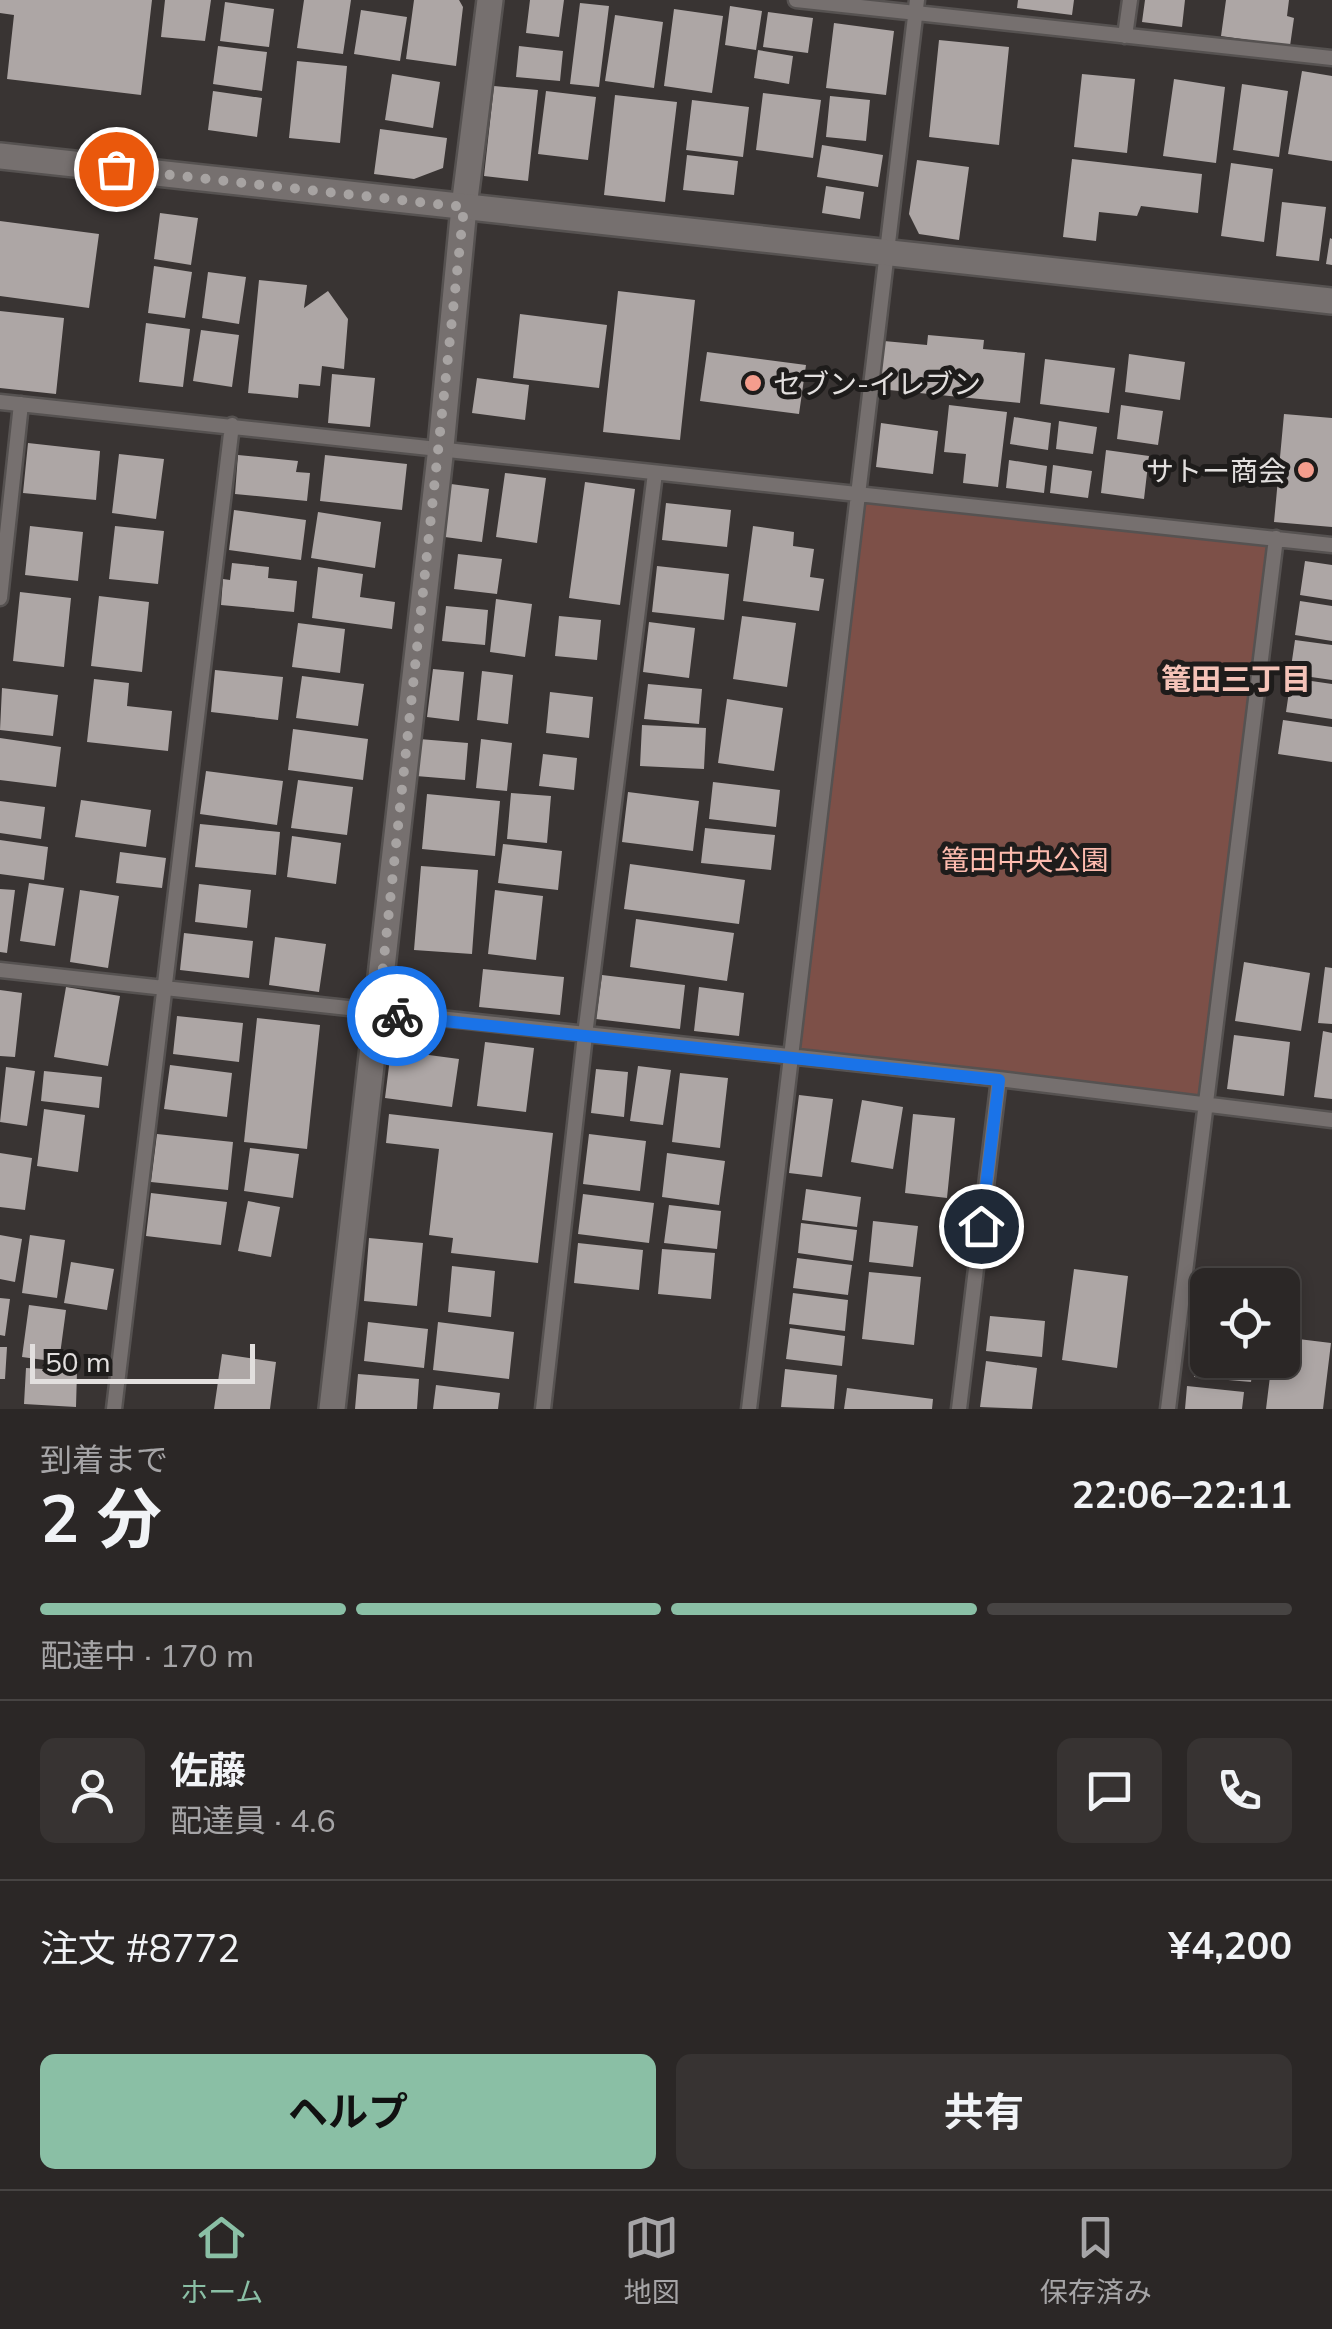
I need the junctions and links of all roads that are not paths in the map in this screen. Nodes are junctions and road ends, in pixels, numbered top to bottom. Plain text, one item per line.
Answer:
1 (490, 0) edge
2 (796, 0) edge
3 (1130, 0) edge
4 (916, 7) edge
5 (1126, 36) junction
6 (1332, 58) edge
7 (0, 156) edge
8 (464, 207) junction
9 (887, 254) junction
10 (1332, 302) edge
11 (0, 402) edge
12 (21, 404) junction
13 (232, 425) junction
14 (441, 447) junction
15 (655, 473) junction
16 (860, 494) junction
17 (1276, 538) junction
18 (1332, 545) edge
19 (0, 598) edge
20 (0, 970) edge
21 (166, 986) junction
22 (378, 1014) junction
23 (584, 1035) junction
24 (789, 1057) junction
25 (999, 1080) junction
26 (1206, 1105) junction
27 (1332, 1120) edge
28 (114, 1409) edge
29 (332, 1409) edge
30 (542, 1409) edge
31 (750, 1409) edge
32 (959, 1409) edge
33 (1168, 1409) edge

1 - 8 street
2 - 4 lane
3 - 5 lane
4 - 5 lane
4 - 9 lane
5 - 6 lane
7 - 8 street
8 - 9 street
8 - 14 street
9 - 10 street
9 - 16 lane
11 - 12 lane
12 - 13 lane
12 - 19 lane
13 - 14 lane
13 - 21 lane
14 - 15 lane
14 - 22 street
15 - 16 lane
15 - 23 lane
16 - 17 lane
16 - 24 lane
17 - 18 lane
17 - 26 lane
20 - 21 lane
21 - 22 lane
21 - 28 lane
22 - 23 lane
22 - 29 street
23 - 24 lane
23 - 30 lane
24 - 25 lane
24 - 31 lane
25 - 26 lane
25 - 32 lane
26 - 27 lane
26 - 33 lane

